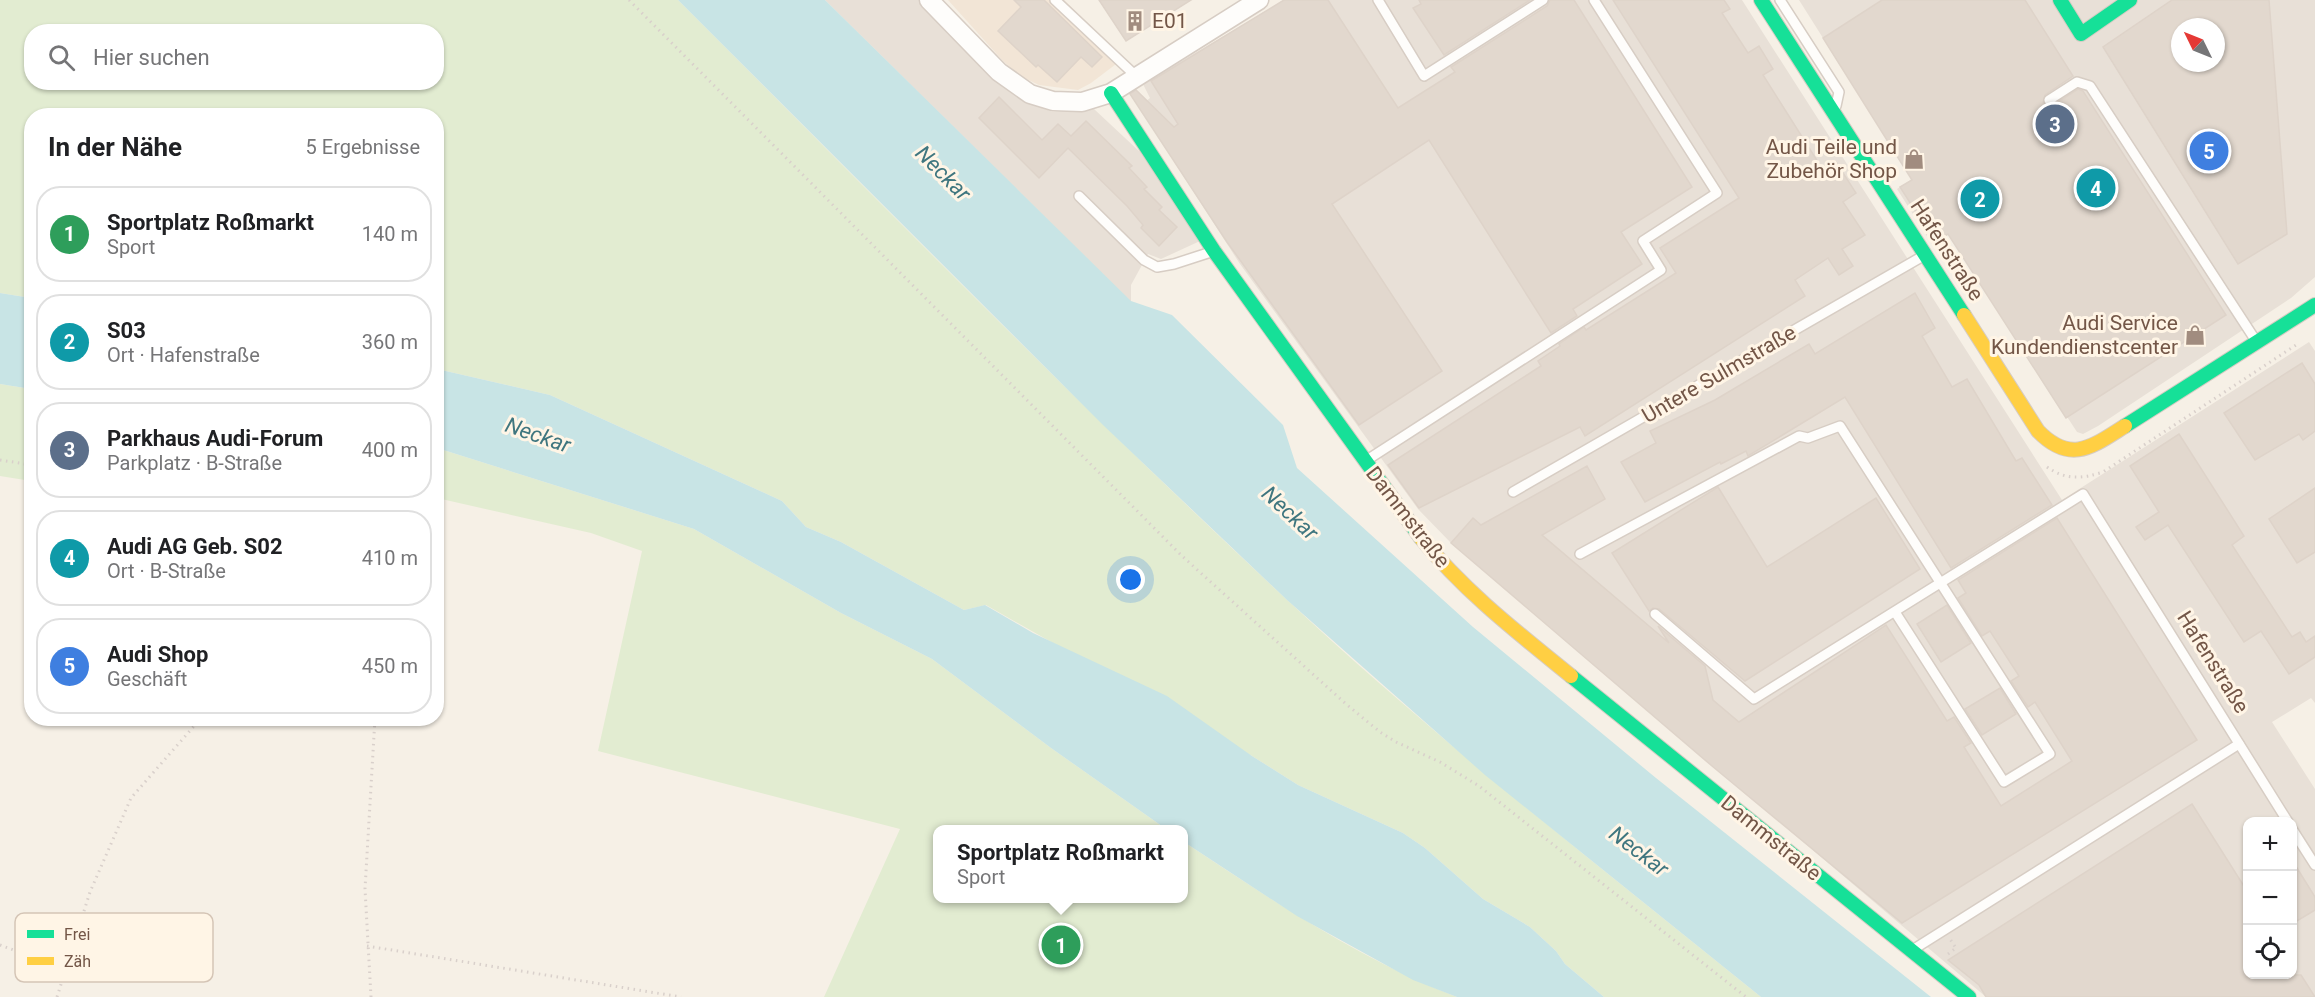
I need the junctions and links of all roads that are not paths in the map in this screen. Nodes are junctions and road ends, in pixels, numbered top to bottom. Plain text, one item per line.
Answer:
1 (929, 0) edge
2 (1055, 0) edge
3 (1259, 0) edge
4 (1378, 0) edge
5 (1543, 0) edge
6 (1593, 0) edge
7 (1761, 0) edge
8 (1780, 0) edge
9 (2060, 0) edge
10 (2130, 0) edge
11 (1137, 77) junction
12 (1111, 93) junction
13 (2049, 100) dead end
14 (1834, 114) junction
15 (1079, 196) dead end
16 (1214, 252) junction
17 (1925, 255) junction
18 (2315, 305) edge
19 (2258, 343) junction
20 (1365, 462) junction
21 (1513, 492) dead end
22 (1580, 554) dead end
23 (1942, 582) junction
24 (1895, 612) junction
25 (1655, 615) dead end
26 (2239, 744) junction
27 (2285, 817) edge
28 (2297, 836) edge
29 (2314, 860) edge
30 (1912, 951) junction
31 (1969, 997) edge

1 - 12 street
2 - 11 lane
3 - 11 street
4 - 5 lane
6 - 20 lane
7 - 14 street, Hafenstraße
8 - 14 lane
9 - 10 street
11 - 12 street
12 - 16 street, Dammstraße
13 - 19 lane
14 - 17 street, Hafenstraße
15 - 16 lane
16 - 20 street, Dammstraße
17 - 19 street, Hafenstraße
17 - 21 lane, Untere Sulmstraße
18 - 19 street
20 - 30 street, Dammstraße
22 - 23 lane
23 - 24 lane
23 - 24 lane
23 - 26 lane, Hafenstraße
24 - 25 lane
26 - 27 lane, Hafenstraße
26 - 30 lane
28 - 29 lane
30 - 31 street, Dammstraße

